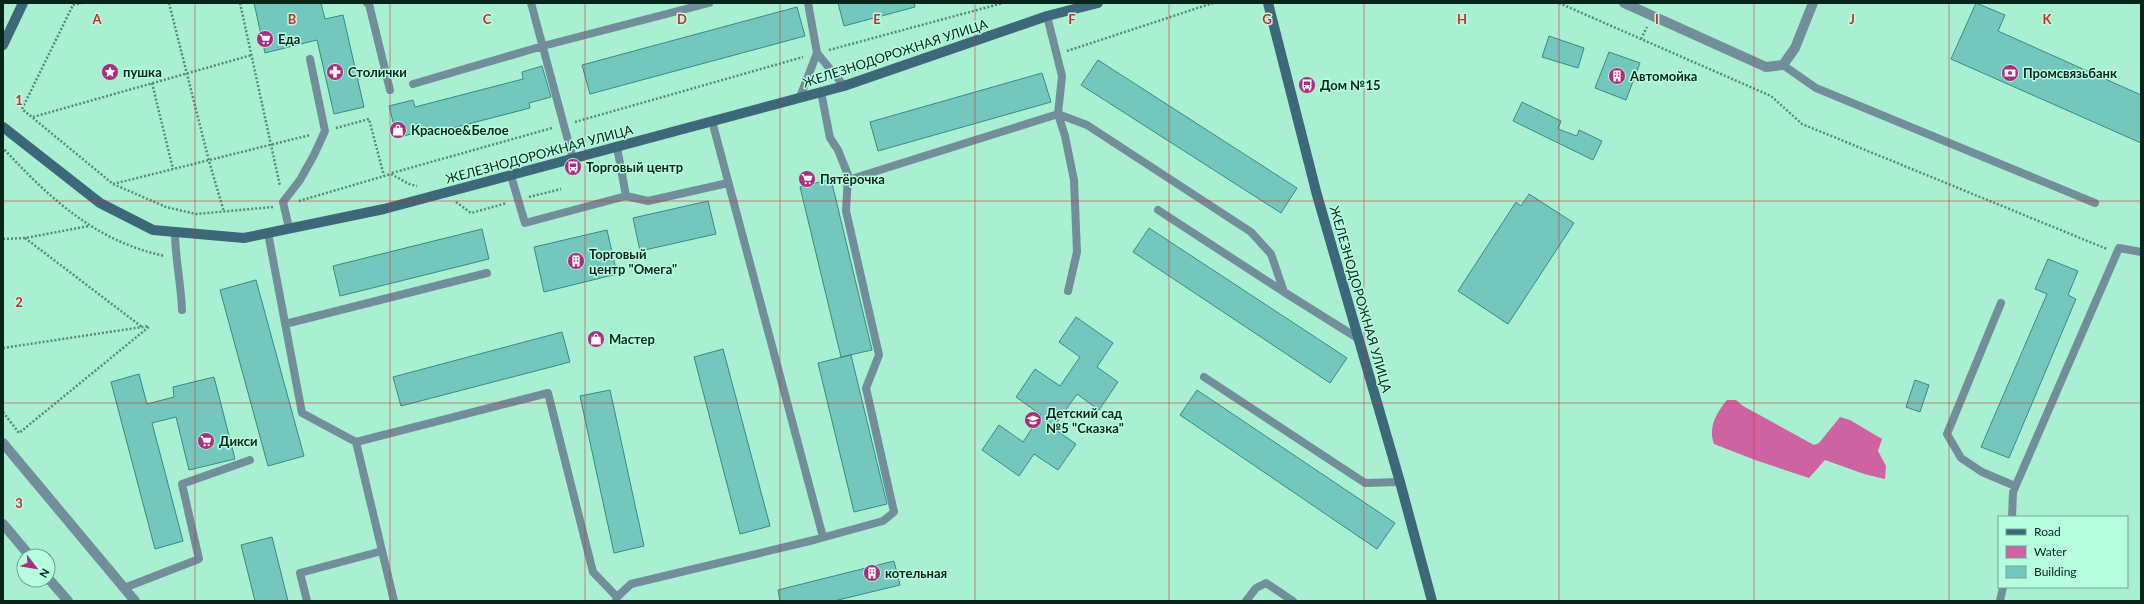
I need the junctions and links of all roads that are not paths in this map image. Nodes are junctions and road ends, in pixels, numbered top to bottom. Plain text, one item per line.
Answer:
1 (23, 3) edge
2 (367, 3) edge
3 (531, 3) edge
4 (709, 3) edge
5 (808, 3) edge
6 (1098, 3) edge
7 (1268, 3) edge
8 (1624, 3) edge
9 (1813, 3) edge
10 (1047, 16) junction
11 (3, 45) edge
12 (542, 46) junction
13 (817, 53) junction
14 (310, 59) dead end
15 (1782, 64) junction
16 (413, 84) dead end
17 (844, 86) junction
18 (390, 90) dead end
19 (821, 92) junction
20 (800, 98) junction
21 (1058, 114) junction
22 (712, 121) junction
23 (3, 127) edge
24 (617, 147) junction
25 (573, 159) junction
26 (511, 176) junction
27 (848, 180) junction
28 (728, 183) junction
29 (626, 196) junction
30 (2095, 203) dead end
31 (1158, 210) dead end
32 (289, 228) junction
33 (175, 232) junction
34 (268, 233) junction
35 (2141, 252) edge
36 (486, 273) dead end
37 (1068, 291) dead end
38 (1284, 292) junction
39 (2001, 303) dead end
40 (182, 310) dead end
41 (285, 324) junction
42 (1359, 339) junction
43 (1204, 376) dead end
44 (356, 442) junction
45 (3, 443) edge
46 (250, 460) dead end
47 (1400, 482) junction
48 (2015, 486) junction
49 (2012, 516) edge
50 (3, 524) edge
51 (823, 537) junction
52 (23, 548) edge
53 (382, 551) junction
54 (56, 587) edge
55 (124, 588) junction
56 (2003, 588) edge
57 (617, 599) edge
58 (68, 601) edge
59 (135, 601) edge
60 (307, 601) edge
61 (394, 601) edge
62 (1246, 601) edge
63 (1293, 601) edge
64 (1432, 601) edge
65 (2000, 601) edge

1 - 11 street
2 - 18 lane
3 - 12 lane
4 - 12 lane
5 - 13 lane
6 - 10 street, ЖЕЛЕЗНОДОРОЖНАЯ УЛИЦА
7 - 42 street, ЖЕЛЕЗНОДОРОЖНАЯ УЛИЦА
8 - 15 street
9 - 15 street
10 - 17 street, ЖЕЛЕЗНОДОРОЖНАЯ УЛИЦА
10 - 21 lane
12 - 16 lane
12 - 25 lane
13 - 17 lane
13 - 20 lane
14 - 32 lane
15 - 30 lane
17 - 19 street, ЖЕЛЕЗНОДОРОЖНАЯ УЛИЦА
19 - 20 street, ЖЕЛЕЗНОДОРОЖНАЯ УЛИЦА
19 - 27 lane
20 - 22 street, ЖЕЛЕЗНОДОРОЖНАЯ УЛИЦА
21 - 27 lane
21 - 37 lane
21 - 38 lane
22 - 24 street, ЖЕЛЕЗНОДОРОЖНАЯ УЛИЦА
22 - 28 lane
23 - 33 street, ЖЕЛЕЗНОДОРОЖНАЯ УЛИЦА
24 - 25 street, ЖЕЛЕЗНОДОРОЖНАЯ УЛИЦА
24 - 29 lane
25 - 26 street, ЖЕЛЕЗНОДОРОЖНАЯ УЛИЦА
26 - 29 lane
26 - 32 street, ЖЕЛЕЗНОДОРОЖНАЯ УЛИЦА
27 - 51 lane
28 - 29 lane
28 - 51 lane
31 - 38 lane
32 - 34 street, ЖЕЛЕЗНОДОРОЖНАЯ УЛИЦА
33 - 34 street, ЖЕЛЕЗНОДОРОЖНАЯ УЛИЦА
33 - 40 lane
34 - 41 lane
35 - 48 lane
36 - 41 lane
38 - 42 lane
39 - 48 lane
41 - 44 lane
42 - 47 street, ЖЕЛЕЗНОДОРОЖНАЯ УЛИЦА
43 - 47 lane
44 - 53 lane
44 - 57 lane
45 - 55 street
46 - 55 lane
47 - 64 street, ЖЕЛЕЗНОДОРОЖНАЯ УЛИЦА
48 - 49 lane
50 - 52 street
51 - 57 lane
53 - 60 lane
53 - 61 lane
54 - 58 street
55 - 59 street
56 - 65 lane
62 - 63 lane

